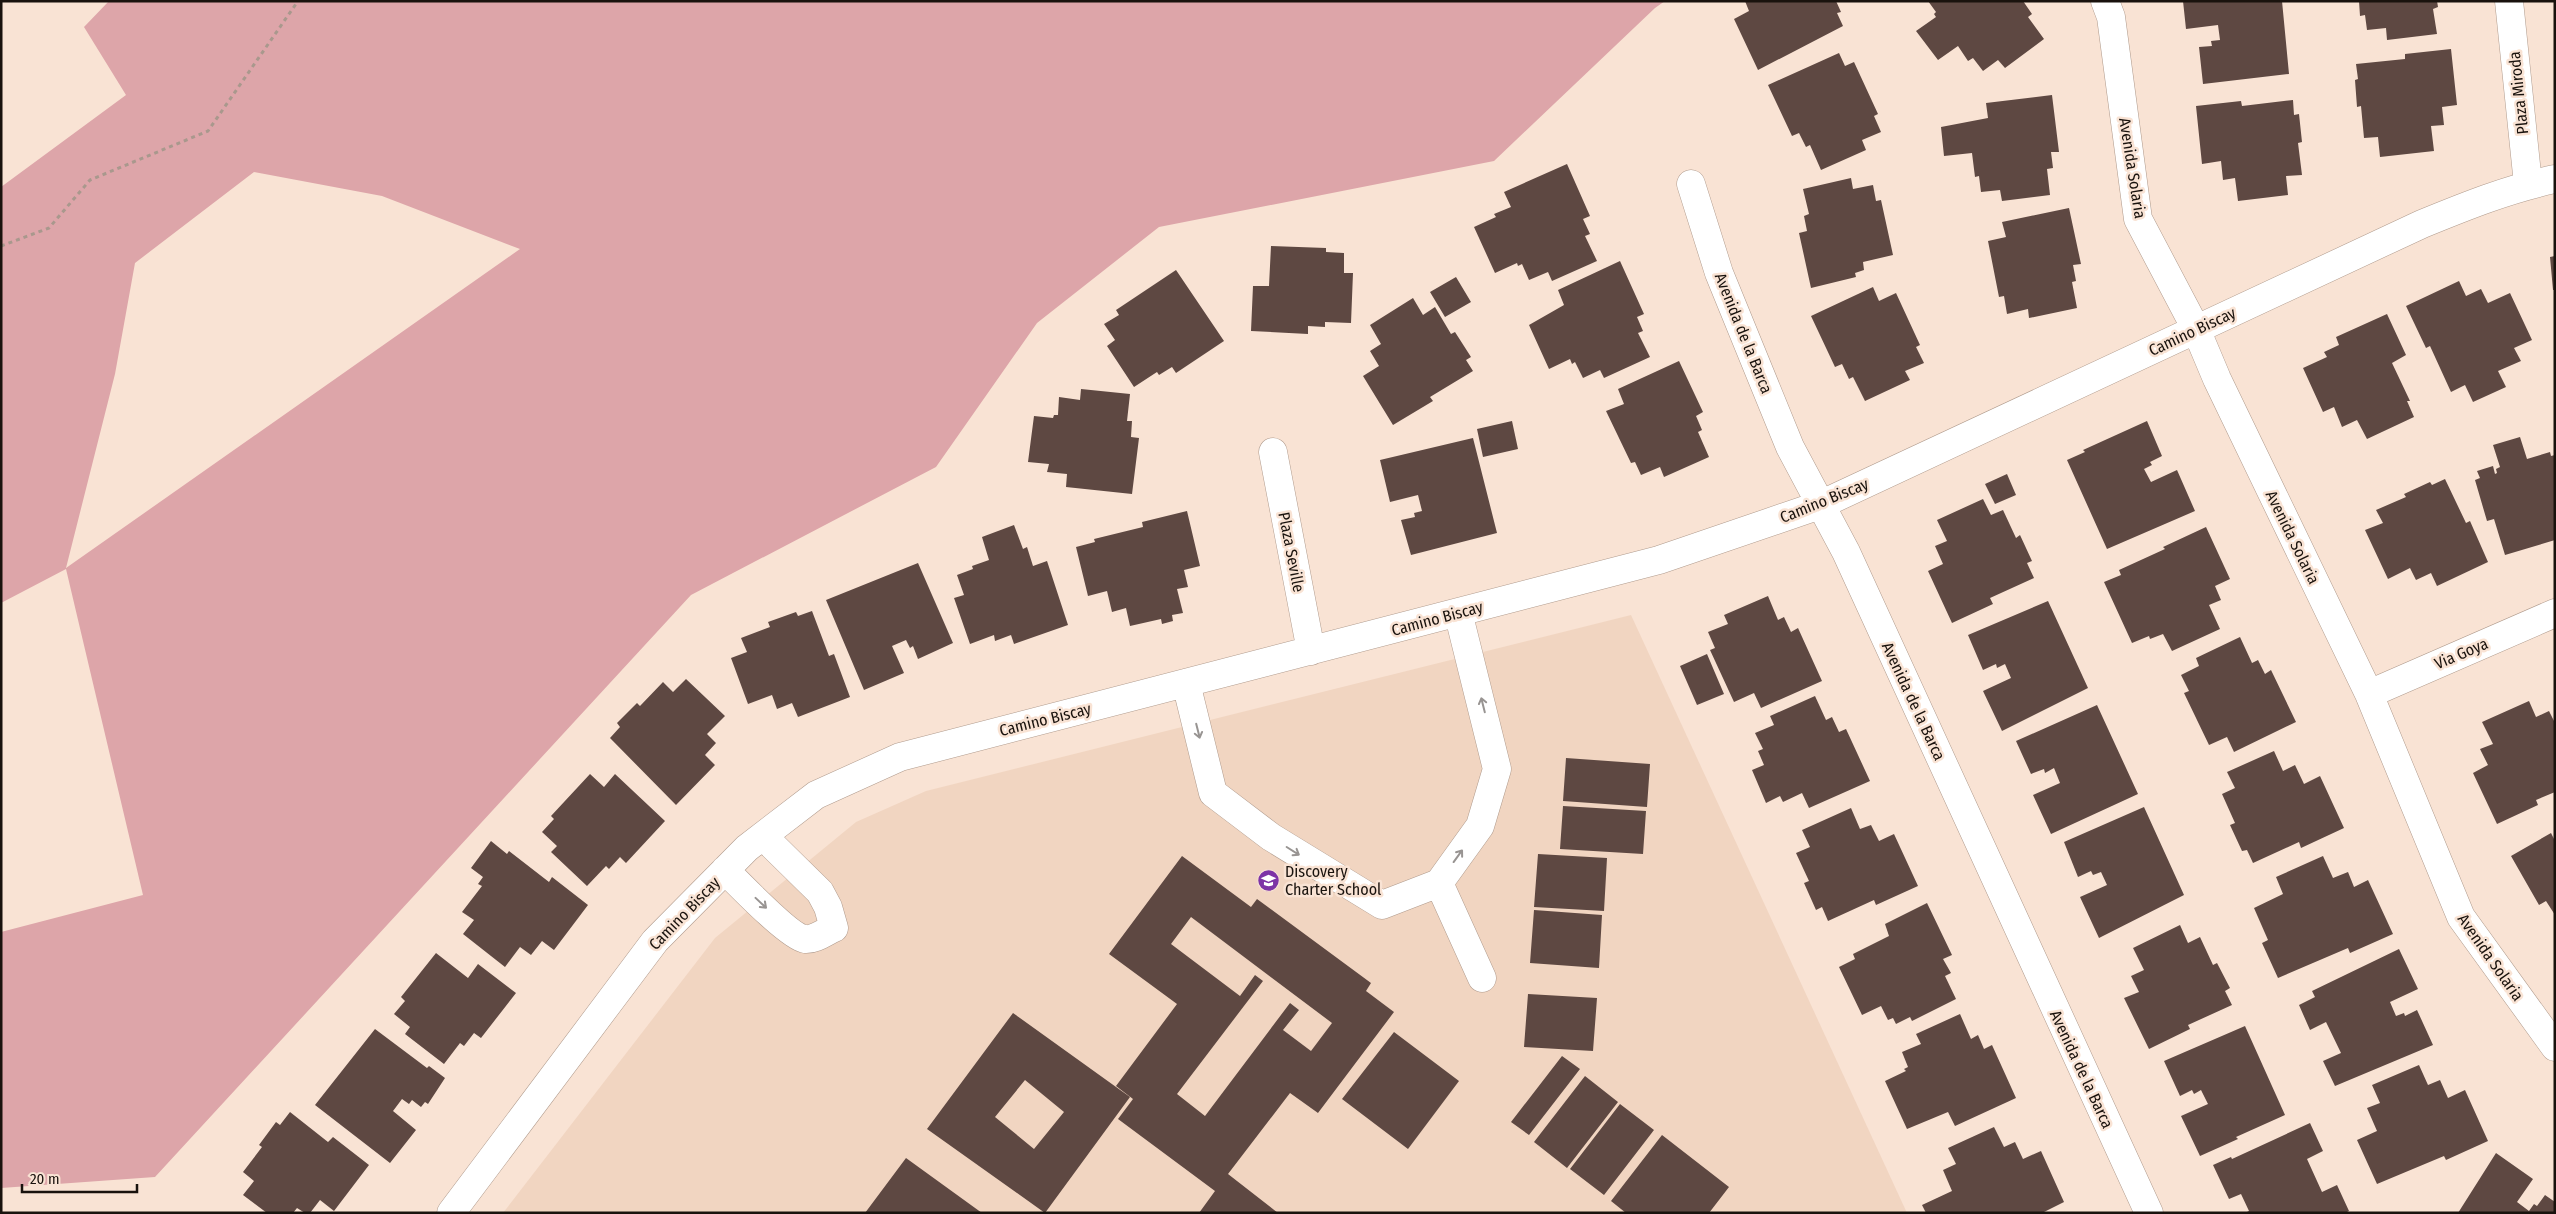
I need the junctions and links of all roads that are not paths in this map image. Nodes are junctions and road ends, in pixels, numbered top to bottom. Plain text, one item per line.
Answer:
1 (2105, 1) edge
2 (2509, 1) edge
3 (2555, 179) edge
4 (1691, 184) dead end
5 (2528, 184) junction
6 (2196, 329) junction
7 (1273, 452) dead end
8 (1820, 505) junction
9 (1458, 612) junction
10 (2555, 613) edge
11 (1311, 651) junction
12 (1186, 683) junction
13 (2368, 694) junction
14 (763, 836) junction
15 (725, 870) junction
16 (1439, 883) junction
17 (1482, 978) dead end
18 (2555, 1046) edge
19 (451, 1213) edge
20 (2149, 1213) edge

1 - 6 street, Avenida Solaria
2 - 5 street, Plaza Miroda
3 - 5 street, Camino Biscay
4 - 8 street, Avenida de la Barca
5 - 6 street, Camino Biscay
6 - 8 street, Camino Biscay
6 - 13 street, Avenida Solaria
7 - 11 street, Plaza Seville
8 - 9 street, Camino Biscay
8 - 20 street, Avenida de la Barca
9 - 11 street, Camino Biscay
16 -> 9 street
10 - 13 street, Via Goya
11 - 12 street, Camino Biscay
12 - 14 street, Camino Biscay
12 -> 16 street
13 - 18 street, Avenida Solaria
14 - 15 street, Camino Biscay
15 -> 14 street
15 - 19 street, Camino Biscay
16 - 17 street

